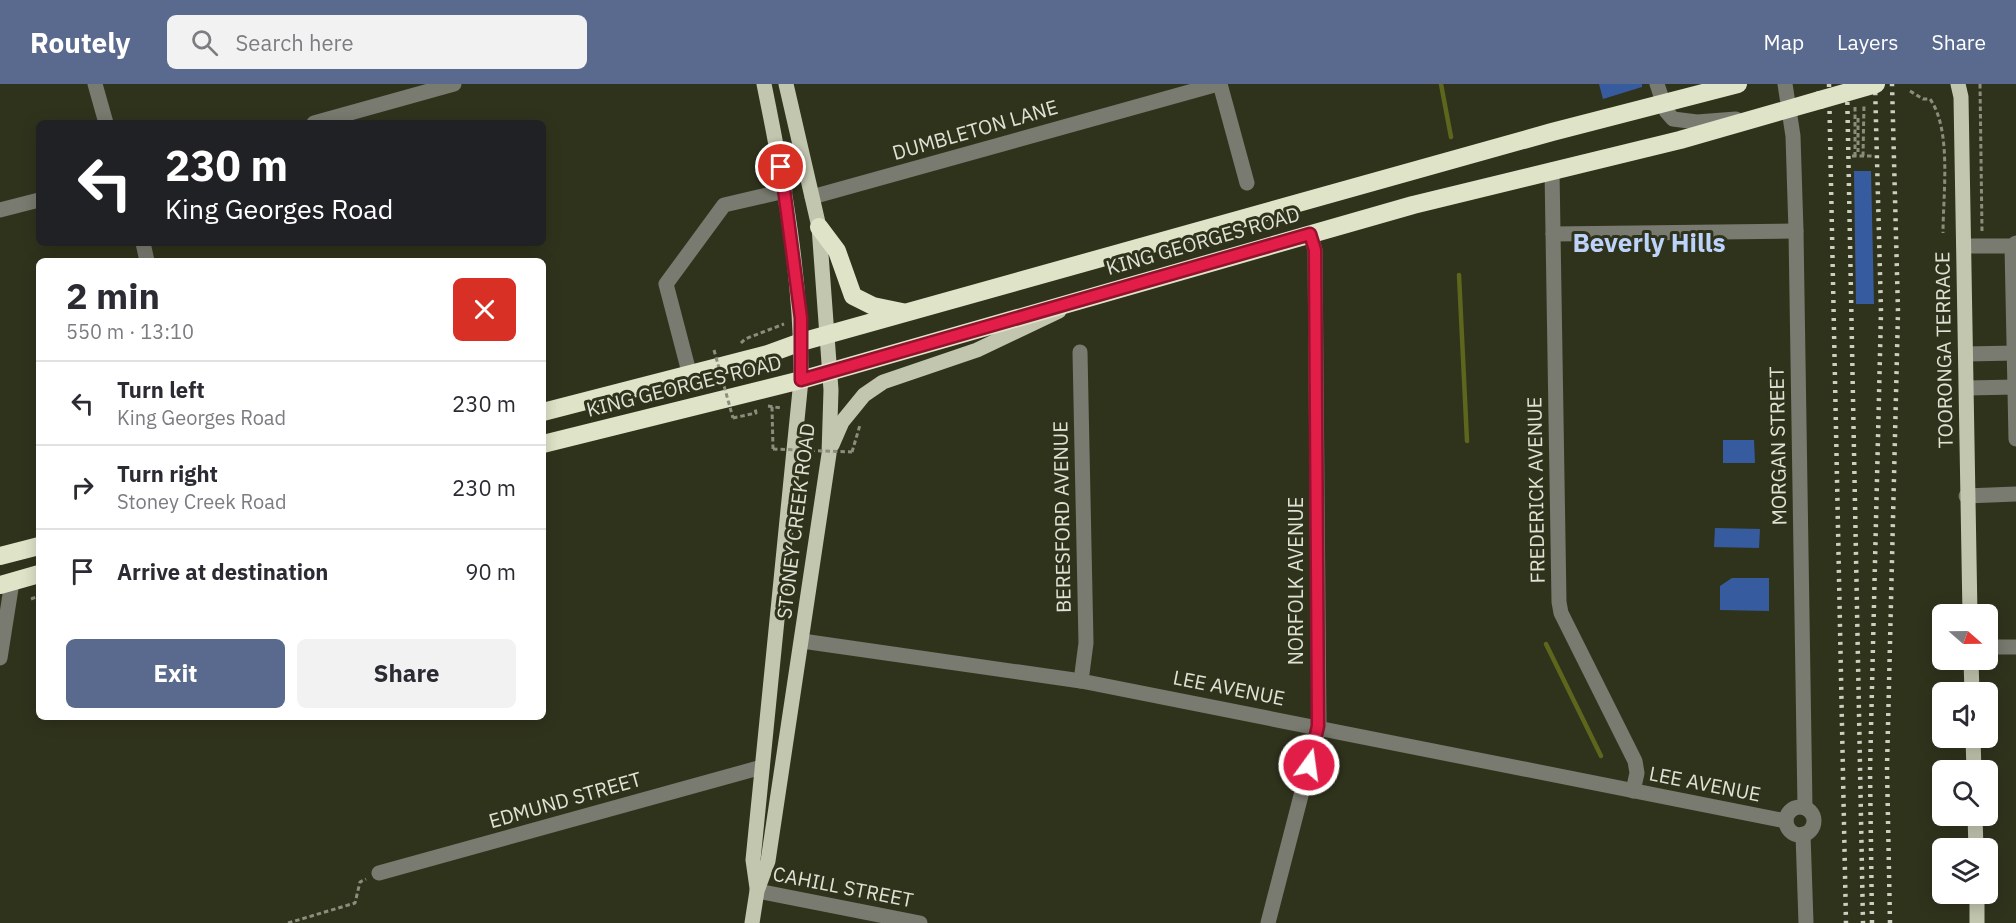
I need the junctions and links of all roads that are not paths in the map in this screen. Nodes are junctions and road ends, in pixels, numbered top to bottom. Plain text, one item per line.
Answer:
1 (95, 84) edge
2 (454, 84) edge
3 (764, 84) edge
4 (786, 84) edge
5 (1219, 84) edge
6 (1657, 84) edge
7 (1738, 84) edge
8 (1785, 84) edge
9 (1876, 84) edge
10 (1958, 84) edge
11 (1663, 102) junction
12 (1789, 109) junction
13 (1760, 117) junction
14 (105, 120) edge
15 (325, 120) edge
16 (1552, 170) junction
17 (1247, 183) dead end
18 (785, 191) junction
19 (812, 197) junction
20 (36, 201) edge
21 (0, 210) edge
22 (819, 227) junction
23 (1796, 231) junction
24 (1310, 234) junction
25 (1553, 234) junction
26 (2014, 244) edge
27 (1964, 246) junction
28 (1081, 298) junction
29 (907, 313) junction
30 (828, 336) junction
31 (801, 342) junction
32 (1080, 352) dead end
33 (2015, 352) edge
34 (1966, 354) junction
35 (830, 371) junction
36 (689, 372) junction
37 (801, 380) junction
38 (2015, 387) edge
39 (1967, 388) junction
40 (546, 411) edge
41 (2016, 439) edge
42 (546, 443) edge
43 (828, 454) junction
44 (2016, 494) edge
45 (1966, 496) junction
46 (36, 547) edge
47 (0, 556) edge
48 (36, 575) edge
49 (6, 583) edge
50 (1970, 604) edge
51 (802, 641) junction
52 (1998, 647) edge
53 (2016, 647) edge
54 (0, 658) edge
55 (1081, 681) junction
56 (1318, 726) junction
57 (762, 767) junction
58 (1633, 791) junction
59 (1805, 808) junction
60 (1786, 821) junction
61 (1803, 834) junction
62 (379, 873) road end
63 (757, 891) junction
64 (1977, 904) edge
65 (752, 923) edge
66 (921, 923) edge
67 (1268, 923) edge
68 (1806, 923) edge
69 (1977, 923) edge

1 - 14 street
2 - 15 street
3 - 18 main road, STONEY CREEK ROAD
4 - 19 main road, STONEY CREEK ROAD
5 - 17 street
5 - 19 street, DUMBLETON LANE
6 - 11 street
7 - 11 highway, KING GEORGES ROAD
8 - 12 street, MORGAN STREET
9 - 12 highway, KING GEORGES ROAD, bridge
10 - 27 main road, TOORONGA TERRACE
11 - 13 street
11 - 29 highway, KING GEORGES ROAD
12 - 13 highway, KING GEORGES ROAD
12 - 23 street, MORGAN STREET
13 - 16 highway, KING GEORGES ROAD
16 - 24 highway, KING GEORGES ROAD
16 - 25 street, FREDERICK AVENUE
18 - 31 main road, STONEY CREEK ROAD
18 - 36 street
19 - 22 main road, STONEY CREEK ROAD
20 - 21 street
22 - 29 highway
22 - 30 main road, STONEY CREEK ROAD
23 - 25 street
23 - 59 street, MORGAN STREET
24 - 28 highway, KING GEORGES ROAD
24 - 56 street, NORFOLK AVENUE
25 - 58 street, FREDERICK AVENUE
26 - 27 street
26 - 33 street
27 - 34 main road, TOORONGA TERRACE
28 - 35 highway, KING GEORGES ROAD
28 - 43 main road
29 - 30 highway, KING GEORGES ROAD
30 - 31 highway, KING GEORGES ROAD
30 - 35 main road, STONEY CREEK ROAD
31 - 36 highway, KING GEORGES ROAD
31 - 37 main road, STONEY CREEK ROAD
32 - 55 street, BERESFORD AVENUE
33 - 34 street
33 - 38 street
34 - 39 main road, TOORONGA TERRACE
35 - 37 highway, KING GEORGES ROAD
35 - 43 main road, STONEY CREEK ROAD
36 - 40 highway, KING GEORGES ROAD
37 - 42 highway, KING GEORGES ROAD
37 - 57 main road, STONEY CREEK ROAD
38 - 39 street
38 - 41 street
39 - 45 main road, TOORONGA TERRACE
43 - 51 main road, STONEY CREEK ROAD
44 - 45 street
45 - 50 main road, TOORONGA TERRACE
46 - 47 highway
48 - 49 highway
49 - 54 street
51 - 55 street, LEE AVENUE
51 - 63 main road, STONEY CREEK ROAD
52 - 53 street
55 - 56 street, LEE AVENUE
56 - 58 street, LEE AVENUE
56 - 67 street, NORFOLK AVENUE
57 - 62 street, EDMUND STREET
57 - 63 main road, STONEY CREEK ROAD
58 - 60 street, LEE AVENUE
59 - 60 street
59 - 61 street
60 - 61 street
61 - 68 street
63 - 65 main road, STONEY CREEK ROAD
63 - 66 street, CAHILL STREET
64 - 69 main road

